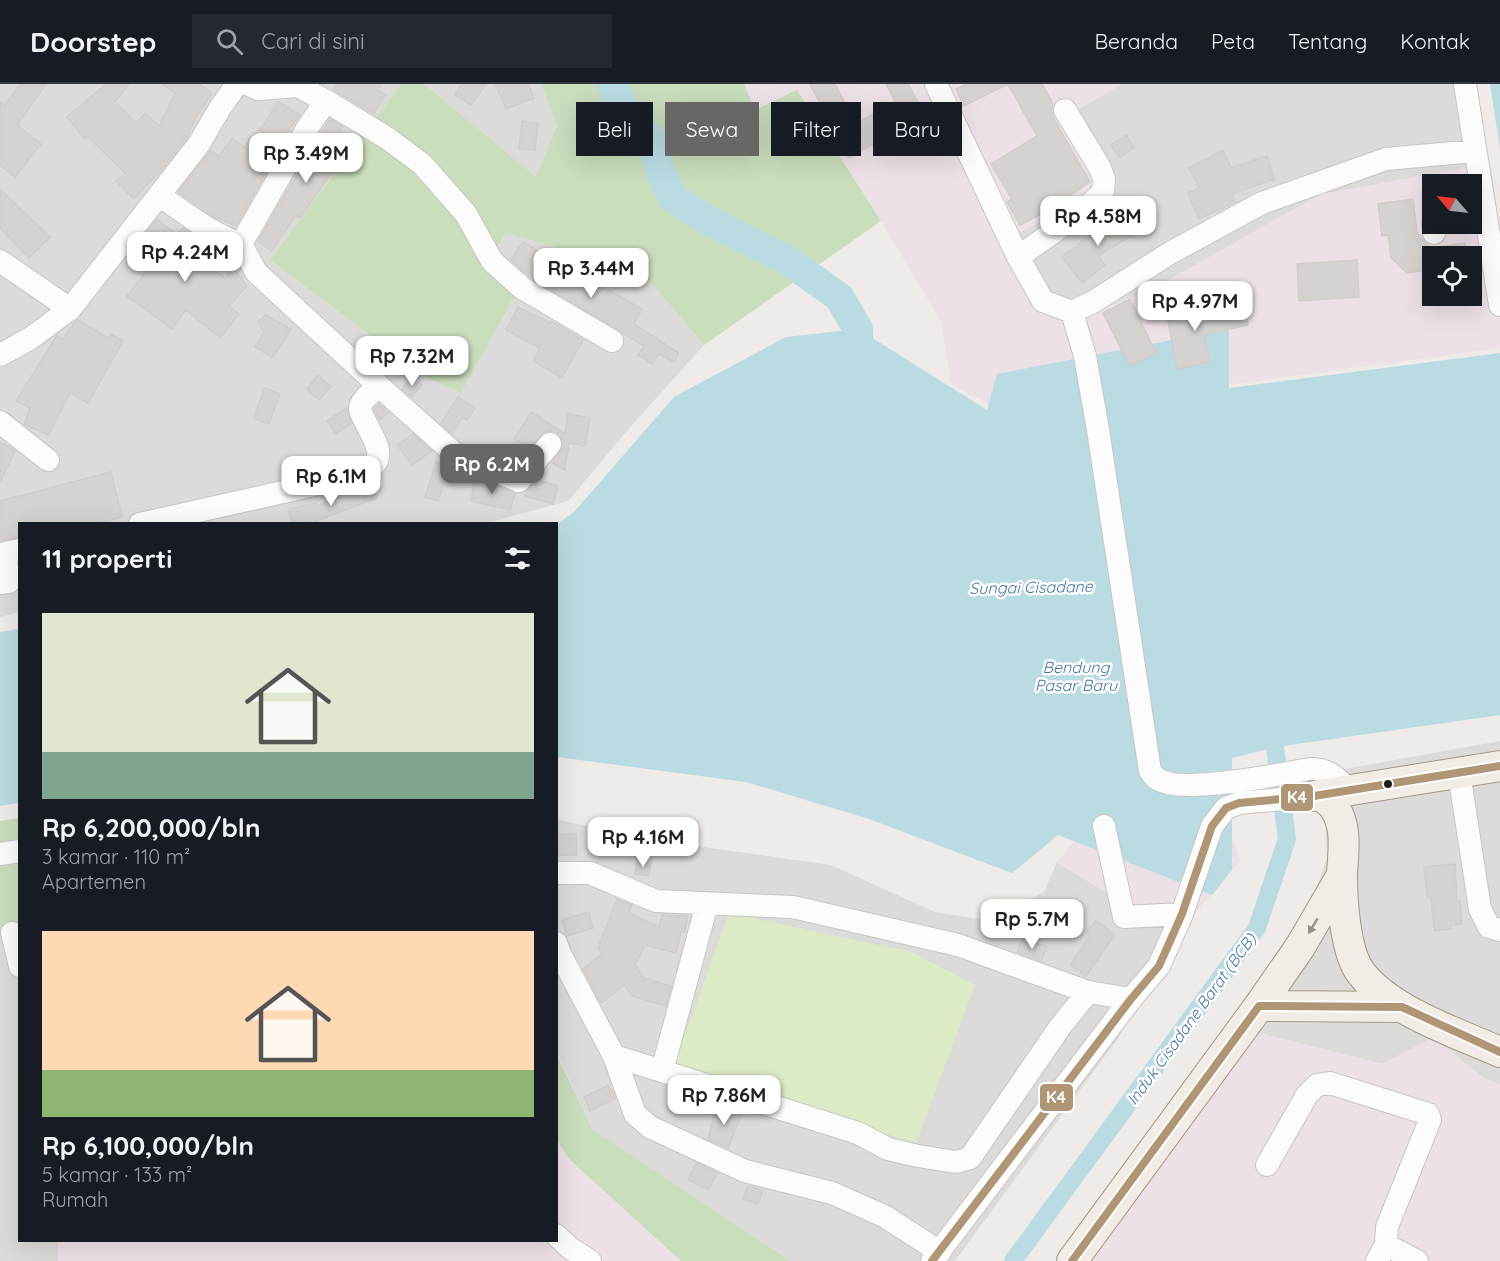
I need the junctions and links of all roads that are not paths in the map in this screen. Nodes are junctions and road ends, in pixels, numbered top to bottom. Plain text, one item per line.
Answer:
1 (237, 84) edge
2 (247, 84) edge
3 (936, 84) edge
4 (1465, 84) edge
5 (299, 85) edge
6 (326, 101) junction
7 (1065, 110) dead end
8 (1475, 152) junction
9 (1476, 174) edge
10 (159, 195) junction
11 (1482, 217) edge
12 (241, 244) junction
13 (1018, 257) junction
14 (0, 261) edge
15 (1500, 305) edge
16 (70, 309) junction
17 (1072, 312) junction
18 (612, 341) dead end
19 (0, 355) edge
20 (379, 386) junction
21 (0, 422) edge
22 (550, 444) dead end
23 (48, 460) dead end
24 (149, 522) edge
25 (18, 550) edge
26 (0, 583) edge
27 (1500, 766) edge
28 (1460, 773) junction
29 (1335, 788) junction
30 (1104, 826) dead end
31 (18, 851) edge
32 (0, 854) edge
33 (1343, 861) junction
34 (558, 873) edge
35 (707, 903) junction
36 (1182, 914) junction
37 (1500, 930) edge
38 (10, 933) edge
39 (558, 948) edge
40 (18, 959) edge
41 (1088, 992) junction
42 (1131, 999) junction
43 (1259, 1006) junction
44 (1402, 1007) junction
45 (1500, 1052) edge
46 (614, 1056) junction
47 (662, 1071) junction
48 (1267, 1165) dead end
49 (558, 1237) edge
50 (1382, 1253) edge
51 (936, 1256) edge
52 (590, 1261) edge
53 (1072, 1261) edge
54 (1417, 1261) edge

1 - 10 street
2 - 5 street
3 - 13 street
4 - 8 street
5 - 6 street
6 - 12 street
6 - 18 street
7 - 13 street
8 - 9 street
8 - 17 street
10 - 12 street
10 - 16 street
11 - 15 street
12 - 20 street
13 - 17 street
14 - 16 street
16 - 19 street
17 - 29 street
20 - 22 street
20 - 24 street
21 - 23 street
25 - 26 street
27 - 28 main road
28 - 29 main road
28 - 37 street
29 - 33 main road
29 - 33 main road
29 - 36 street
30 - 36 street
31 - 32 street
33 -> 43 main road
33 - 44 main road
34 - 35 street
35 - 41 street
35 - 47 street
36 - 42 street
38 - 40 street
39 - 46 street
41 - 42 street
41 - 47 street
42 - 51 street
43 - 44 main road
43 - 53 main road
44 - 45 main road
46 - 47 street
46 - 51 street
48 - 50 street
49 - 52 street
50 - 54 street

